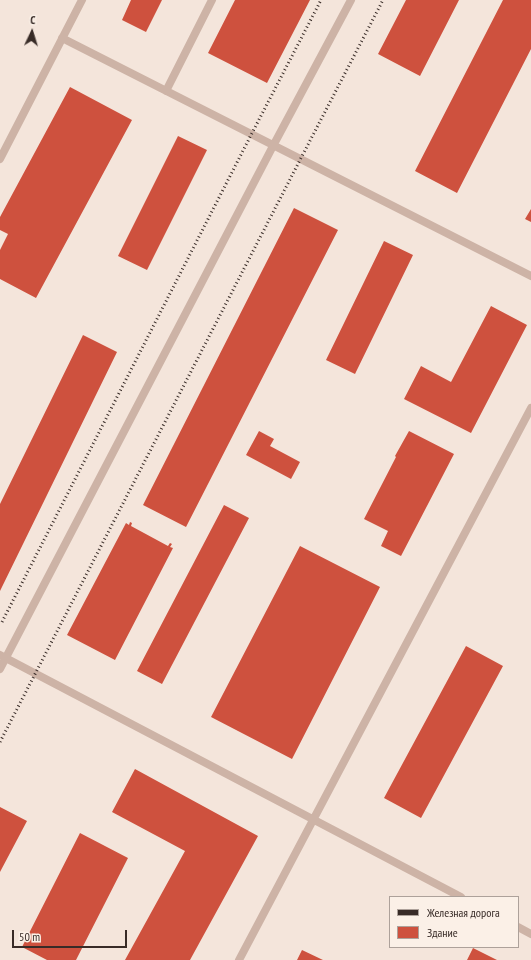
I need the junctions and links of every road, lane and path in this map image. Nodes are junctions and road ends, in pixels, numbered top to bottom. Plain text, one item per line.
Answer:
1 (82, 0) edge
2 (212, 0) edge
3 (351, 0) edge
4 (62, 38) junction
5 (166, 91) junction
6 (273, 146) junction
7 (0, 159) edge
8 (531, 276) edge
9 (531, 408) edge
10 (3, 657) edge
11 (0, 669) edge
12 (313, 820) junction
13 (459, 896) edge
14 (519, 928) edge
15 (531, 934) edge
16 (239, 960) edge

1 - 4 lane
2 - 5 lane
3 - 6 lane
4 - 5 lane
4 - 7 lane
5 - 6 lane
6 - 8 lane
6 - 10 lane
9 - 12 lane
10 - 11 lane
10 - 12 lane
12 - 13 lane
12 - 16 lane
14 - 15 lane

